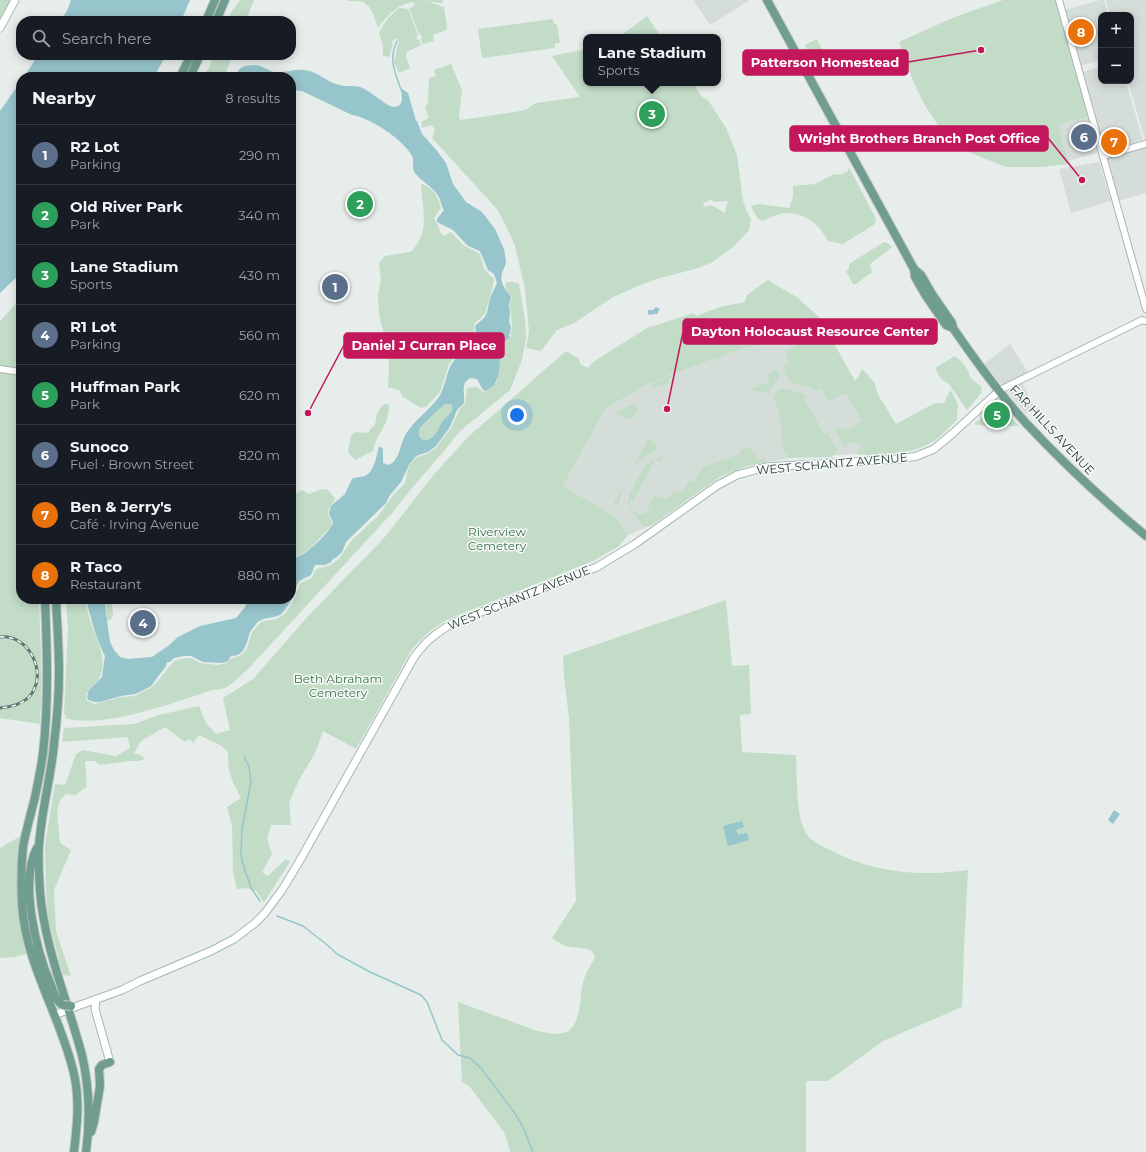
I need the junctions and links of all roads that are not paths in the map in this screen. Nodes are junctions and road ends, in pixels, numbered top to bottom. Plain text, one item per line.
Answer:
1 (15, 0) edge
2 (215, 0) edge
3 (225, 0) edge
4 (767, 0) edge
5 (1059, 0) edge
6 (208, 16) edge
7 (218, 16) edge
8 (0, 28) edge
9 (188, 60) edge
10 (198, 60) edge
11 (182, 72) edge
12 (192, 72) edge
13 (1146, 144) edge
14 (1102, 156) junction
15 (1146, 309) edge
16 (1146, 321) edge
17 (0, 369) edge
18 (16, 371) edge
19 (1000, 390) junction
20 (1146, 536) edge
21 (45, 604) edge
22 (56, 604) edge
23 (39, 845) junction
24 (96, 999) junction
25 (69, 1007) junction
26 (54, 1015) junction
27 (110, 1062) joint
28 (88, 1138) junction
29 (74, 1148) edge
30 (86, 1152) edge

1 - 8 main road
2 - 6 main road
3 - 7 main road
4 - 19 main road, FAR HILLS AVENUE
5 - 14 street
9 - 11 main road
10 - 12 main road
13 - 14 street
14 - 15 street
16 - 19 street
17 - 18 street
19 - 20 main road, FAR HILLS AVENUE
19 - 24 main road, WEST SCHANTZ AVENUE
21 - 26 main road
22 - 23 main road
23 - 25 main road
23 - 28 main road
24 - 25 main road, WEST SCHANTZ AVENUE
24 - 27 main road
25 - 26 main road, WEST SCHANTZ AVENUE
26 - 29 main road
27 - 28 main road
28 - 30 main road

